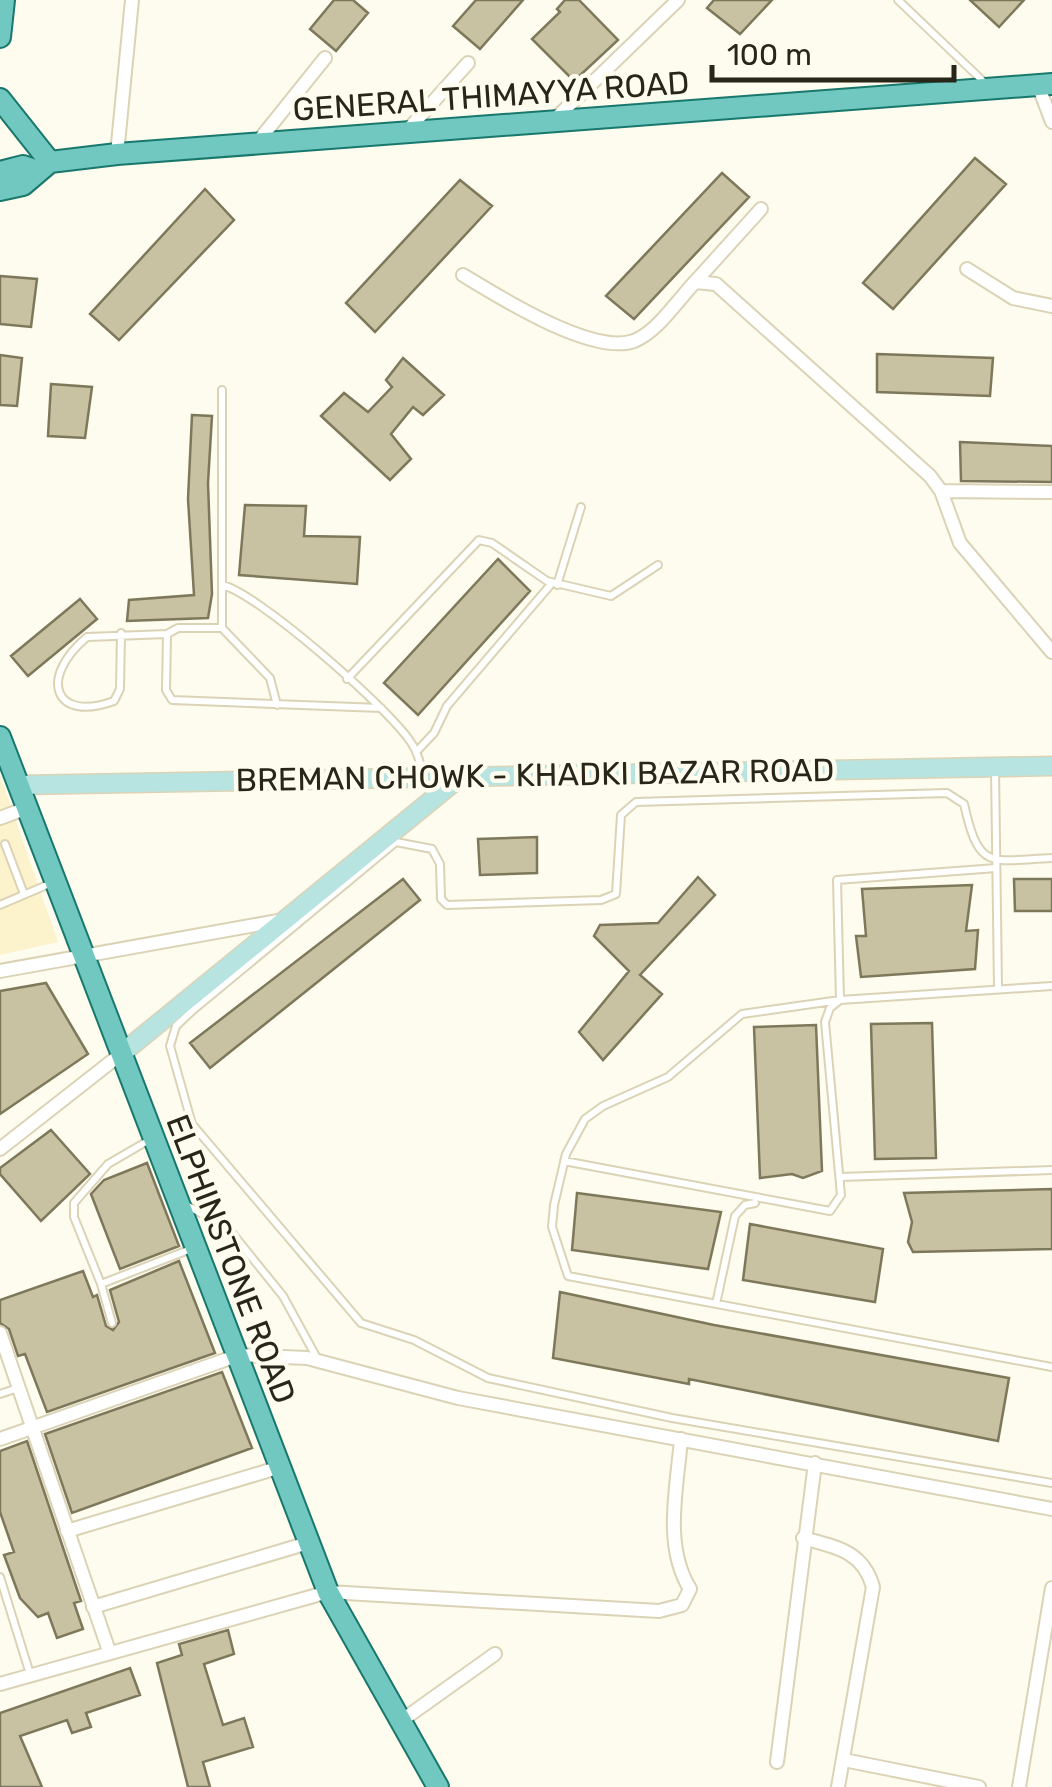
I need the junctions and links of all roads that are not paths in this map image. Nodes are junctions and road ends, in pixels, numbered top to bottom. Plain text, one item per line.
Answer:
1 (4, 0) edge
2 (132, 0) edge
3 (678, 0) edge
4 (898, 0) edge
5 (0, 37) edge
6 (326, 58) dead end
7 (468, 63) dead end
8 (1045, 84) edge
9 (990, 89) junction
10 (0, 99) edge
11 (552, 122) junction
12 (1052, 122) edge
13 (406, 132) junction
14 (256, 144) junction
15 (117, 154) junction
16 (44, 166) junction
17 (0, 172) edge
18 (0, 190) edge
19 (761, 209) dead end
20 (967, 269) dead end
21 (464, 276) dead end
22 (695, 282) junction
23 (1052, 306) edge
24 (222, 390) dead end
25 (941, 490) junction
26 (1052, 492) edge
27 (581, 507) dead end
28 (658, 565) dead end
29 (554, 584) junction
30 (222, 585) junction
31 (222, 628) junction
32 (121, 633) junction
33 (166, 634) junction
34 (1052, 652) edge
35 (347, 679) junction
36 (277, 705) junction
37 (381, 708) junction
38 (0, 737) edge
39 (416, 750) junction
40 (1052, 766) edge
41 (996, 767) junction
42 (460, 777) junction
43 (424, 778) junction
44 (19, 785) junction
45 (27, 808) junction
46 (0, 818) edge
47 (5, 844) dead end
48 (1052, 858) edge
49 (996, 864) junction
50 (55, 882) junction
51 (24, 894) junction
52 (0, 904) edge
53 (285, 920) junction
54 (83, 955) junction
55 (0, 971) edge
56 (1052, 986) edge
57 (998, 987) junction
58 (840, 1000) junction
59 (121, 1054) junction
60 (154, 1138) junction
61 (0, 1149) edge
62 (564, 1161) junction
63 (1052, 1170) edge
64 (840, 1177) junction
65 (179, 1201) junction
66 (761, 1202) junction
67 (196, 1246) junction
68 (101, 1284) junction
69 (716, 1304) junction
70 (112, 1323) dead end
71 (0, 1333) edge
72 (239, 1355) junction
73 (318, 1361) junction
74 (1052, 1367) edge
75 (18, 1388) junction
76 (0, 1394) edge
77 (30, 1427) junction
78 (0, 1439) edge
79 (680, 1439) junction
80 (815, 1464) junction
81 (277, 1468) junction
82 (1052, 1483) edge
83 (1052, 1509) edge
84 (67, 1531) junction
85 (803, 1538) junction
86 (308, 1543) junction
87 (0, 1577) edge
88 (1052, 1588) edge
89 (328, 1592) junction
90 (93, 1608) junction
91 (108, 1651) junction
92 (495, 1654) dead end
93 (30, 1675) junction
94 (0, 1684) edge
95 (401, 1721) junction
96 (844, 1760) junction
97 (777, 1762) dead end
98 (438, 1787) edge
99 (838, 1787) edge
100 (979, 1787) edge
101 (1019, 1787) edge

1 - 5 main road
2 - 15 street
3 - 11 street
4 - 9 lane
6 - 14 street
7 - 13 street
8 - 9 main road, GENERAL THIMAYYA ROAD
8 - 12 street
9 - 11 main road, GENERAL THIMAYYA ROAD
10 - 16 main road
11 - 13 main road, GENERAL THIMAYYA ROAD
13 - 14 main road, GENERAL THIMAYYA ROAD
14 - 15 main road, GENERAL THIMAYYA ROAD
15 - 16 main road, GENERAL THIMAYYA ROAD
16 - 17 main road, GENERAL THIMAYYA ROAD
16 - 18 main road
19 - 22 street
20 - 23 street
21 - 22 street
22 - 25 street
24 - 30 lane
25 - 26 street
25 - 34 street
27 - 29 lane
28 - 29 lane
29 - 35 lane
29 - 39 lane
30 - 31 lane
30 - 35 lane
31 - 33 lane
31 - 36 lane
32 - 32 lane
32 - 33 lane
33 - 36 lane
35 - 37 lane
36 - 37 lane
37 - 39 lane
38 - 44 main road, ELPHINSTONE ROAD
39 - 43 lane
40 - 41 main road, BREMAN CHOWK - KHADKI BAZAR ROAD
41 - 42 main road, BREMAN CHOWK - KHADKI BAZAR ROAD
41 - 49 lane
42 - 43 main road, BREMAN CHOWK - KHADKI BAZAR ROAD
42 - 53 main road
43 - 44 main road, BREMAN CHOWK - KHADKI BAZAR ROAD
44 - 45 main road, ELPHINSTONE ROAD
45 - 46 street
45 - 50 main road, ELPHINSTONE ROAD
47 - 51 lane
48 - 49 lane
49 - 57 lane
49 - 58 lane
49 - 82 lane
50 - 51 lane
50 - 54 main road, ELPHINSTONE ROAD
51 - 52 lane
53 - 54 street
53 - 59 main road
54 - 55 street
54 - 59 main road, ELPHINSTONE ROAD
56 - 57 lane
57 - 58 lane
58 - 62 lane
58 - 64 lane
59 - 60 main road, ELPHINSTONE ROAD
59 - 61 street
60 - 65 main road, ELPHINSTONE ROAD
60 - 68 lane
62 - 66 lane
62 - 69 lane
63 - 64 lane
64 - 66 lane
65 - 67 main road, ELPHINSTONE ROAD
65 - 73 lane
66 - 69 lane
67 - 68 lane
67 - 72 main road, ELPHINSTONE ROAD
68 - 70 lane
69 - 74 lane
71 - 75 street
72 - 73 street
72 - 77 street
72 - 81 main road, ELPHINSTONE ROAD
73 - 79 street
75 - 76 lane
75 - 77 street
77 - 78 street
77 - 84 street
79 - 80 street
79 - 89 street
80 - 83 street
80 - 85 street
81 - 84 street
81 - 86 main road, ELPHINSTONE ROAD
84 - 90 street
85 - 96 street
85 - 97 street
86 - 89 main road, ELPHINSTONE ROAD
86 - 90 street
87 - 93 lane
88 - 101 street
89 - 91 street
89 - 95 main road, ELPHINSTONE ROAD
90 - 91 street
91 - 93 street
92 - 95 street
93 - 94 street
95 - 98 main road, ELPHINSTONE ROAD
96 - 99 street
96 - 100 street

